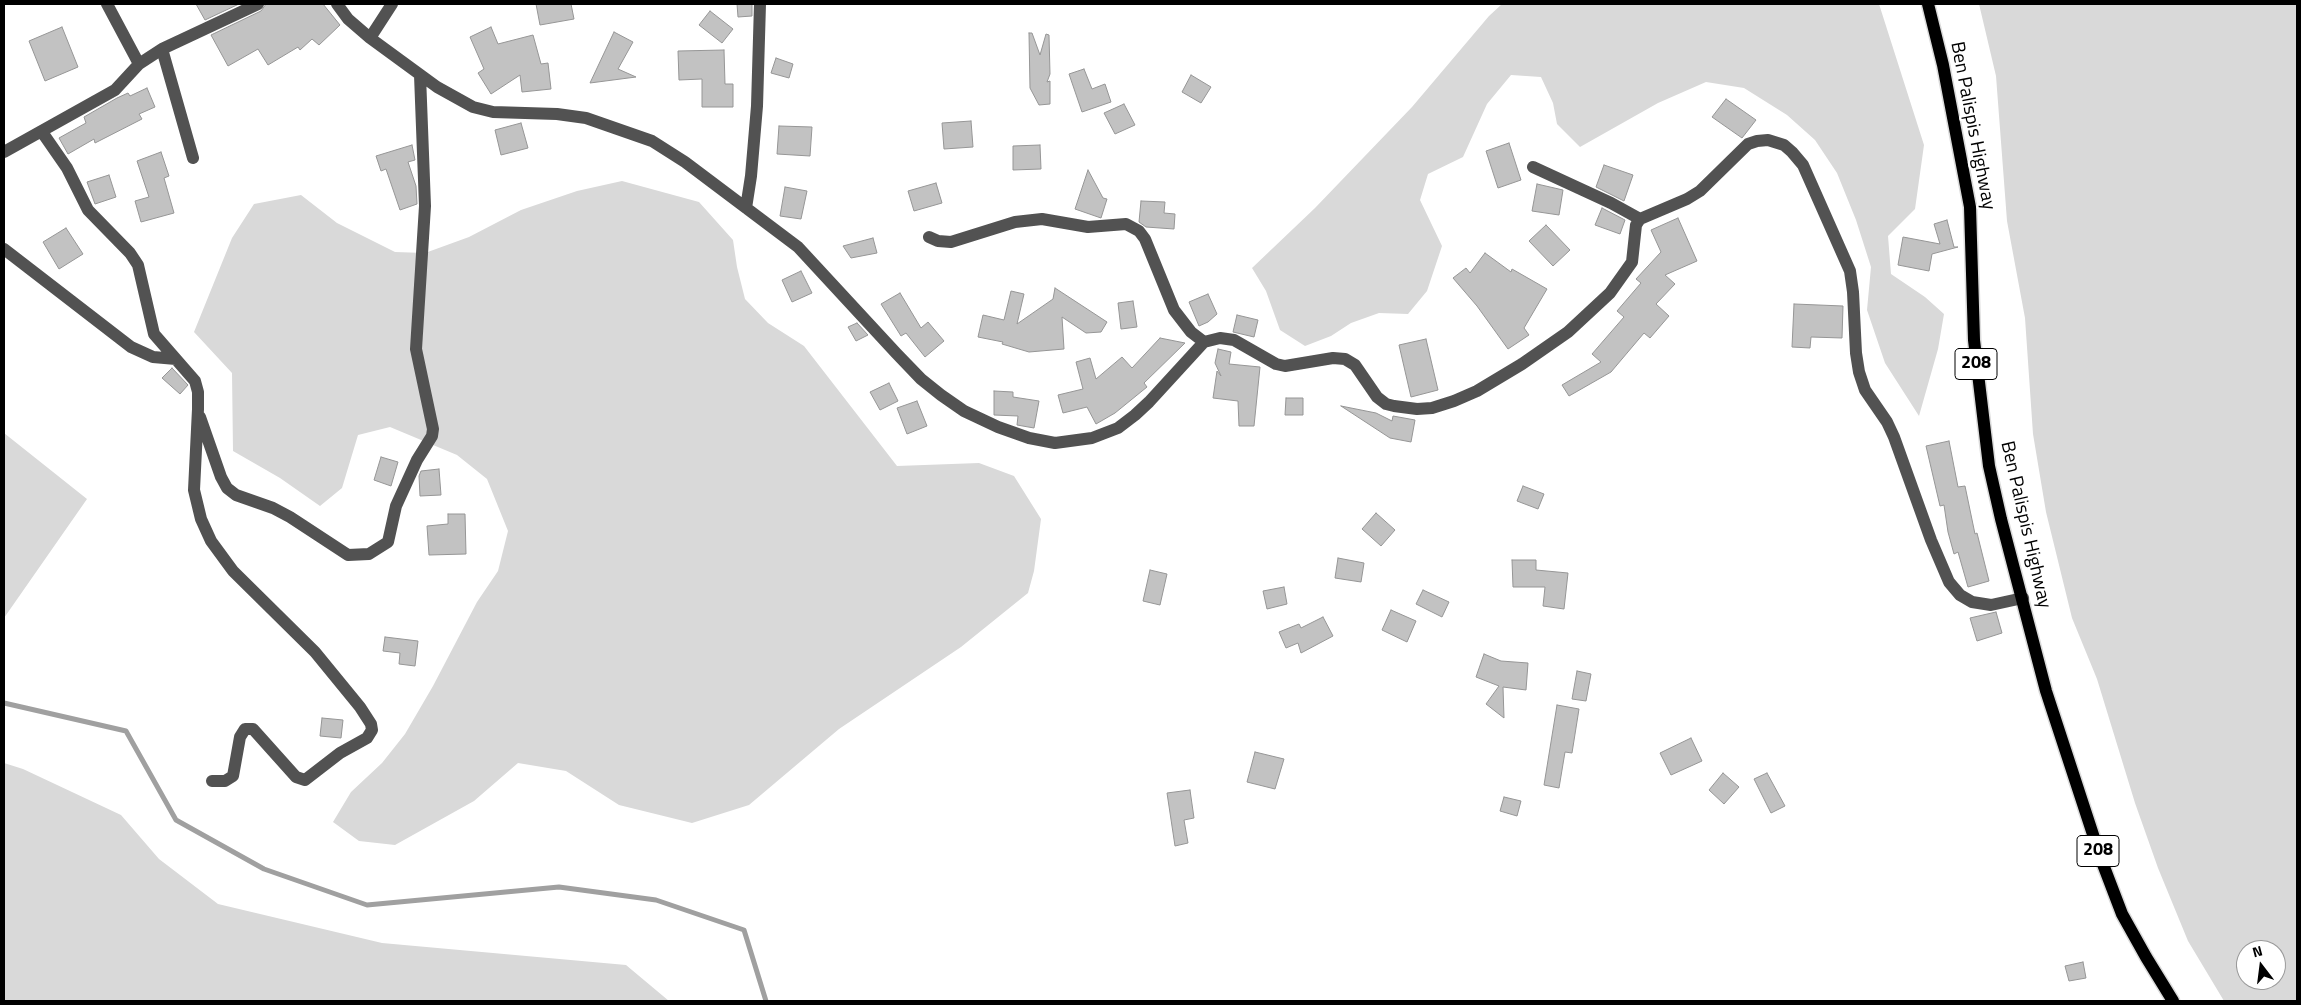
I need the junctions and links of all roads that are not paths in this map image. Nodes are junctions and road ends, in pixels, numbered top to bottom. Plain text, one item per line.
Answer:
1 (107, 4) edge
2 (258, 4) edge
3 (337, 4) edge
4 (392, 4) edge
5 (760, 4) edge
6 (1928, 4) edge
7 (370, 38) junction
8 (162, 49) junction
9 (139, 64) junction
10 (420, 75) junction
11 (42, 132) junction
12 (4, 152) edge
13 (193, 158) dead end
14 (1533, 167) dead end
15 (746, 208) junction
16 (1640, 219) junction
17 (929, 237) dead end
18 (4, 248) edge
19 (1204, 342) junction
20 (176, 359) junction
21 (198, 409) junction
22 (2023, 598) junction
23 (212, 781) dead end
24 (2174, 1001) edge

1 - 9 street
2 - 8 street
3 - 7 street
4 - 7 street
5 - 15 street
6 - 22 main road, Ben Palispis Highway / 208
7 - 10 street
8 - 9 street
8 - 13 street
9 - 11 street
10 - 15 street
10 - 21 street
11 - 12 street
11 - 20 street
14 - 16 street
15 - 19 street
16 - 19 street
16 - 22 street
17 - 19 street
18 - 20 street
20 - 21 street
21 - 23 street
22 - 24 main road, Ben Palispis Highway / 208

